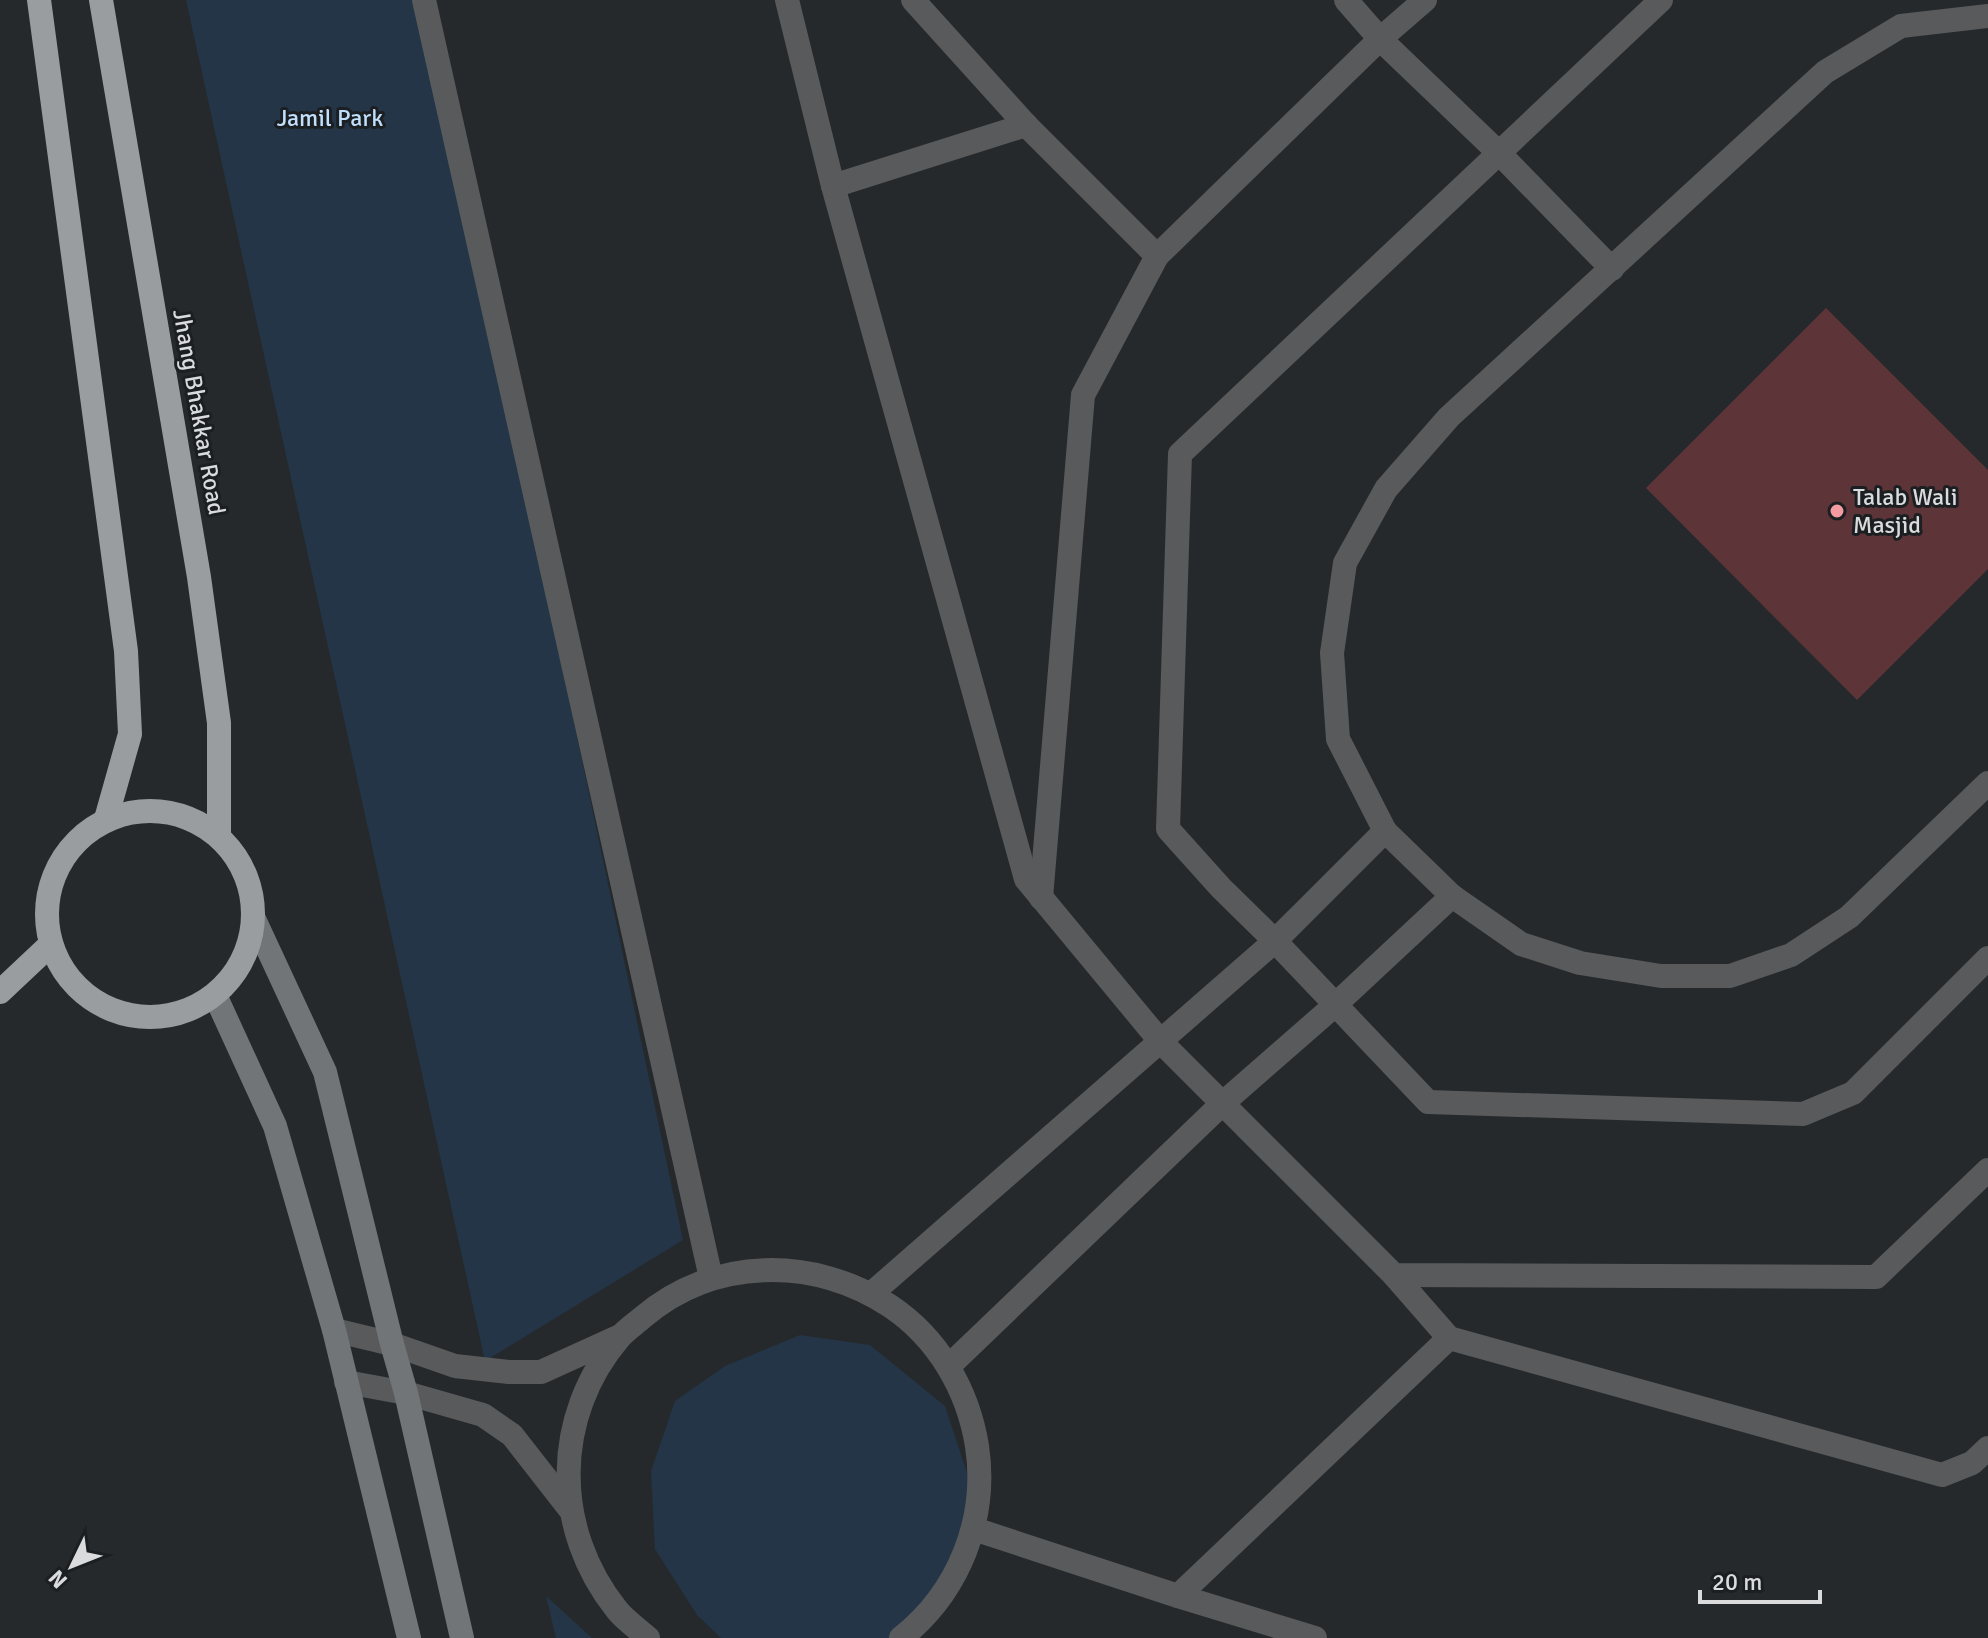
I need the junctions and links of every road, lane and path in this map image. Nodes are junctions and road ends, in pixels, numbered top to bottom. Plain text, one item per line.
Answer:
1 (39, 0) edge
2 (101, 0) edge
3 (424, 0) edge
4 (787, 0) edge
5 (913, 0) edge
6 (1346, 0) edge
7 (1425, 0) edge
8 (1661, 0) edge
9 (1988, 16) edge
10 (1380, 39) junction
11 (1026, 125) junction
12 (1500, 154) junction
13 (833, 186) junction
14 (1157, 256) junction
15 (1612, 269) junction
16 (1988, 783) edge
17 (106, 819) junction
18 (1385, 831) junction
19 (219, 836) junction
20 (1452, 896) junction
21 (1041, 898) junction
22 (254, 919) junction
23 (1275, 941) junction
24 (51, 944) junction
25 (1988, 958) edge
26 (0, 992) edge
27 (215, 995) junction
28 (1334, 1006) junction
29 (1161, 1042) junction
30 (1223, 1103) junction
31 (1988, 1170) edge
32 (1394, 1275) junction
33 (711, 1278) junction
34 (871, 1294) junction
35 (334, 1330) junction
36 (620, 1336) junction
37 (1449, 1338) junction
38 (392, 1344) junction
39 (949, 1366) junction
40 (346, 1382) junction
41 (406, 1393) junction
42 (1988, 1448) edge
43 (569, 1508) junction
44 (974, 1529) junction
45 (1178, 1596) junction
46 (409, 1638) edge
47 (462, 1638) edge
48 (648, 1638) edge
49 (901, 1638) edge
50 (1315, 1638) edge

1 - 17 highway
2 - 19 highway, Jhang Bhakkar Road
3 - 33 street
4 - 13 street
5 - 11 street
6 - 10 street
7 - 10 street
8 - 12 street
9 - 15 street
10 - 12 street
10 - 14 street
11 - 13 street
11 - 14 street
12 - 15 street
12 - 23 street
13 - 21 street
14 - 21 street
15 - 18 street
16 - 20 street
17 - 19 highway
17 - 24 highway
18 - 20 street
18 - 23 street
19 - 22 highway
20 - 28 street
21 - 29 street
22 - 27 highway
22 - 38 main road
23 - 28 street
23 - 29 street
24 - 26 highway
24 - 27 highway
25 - 28 street
27 - 35 main road
28 - 30 street
29 - 30 street
29 - 34 street
30 - 32 street
30 - 39 street
31 - 32 street
32 - 37 street
33 - 34 street
33 - 36 street
34 - 39 street
35 - 38 street
35 - 40 main road
36 - 38 street
36 - 43 street
37 - 42 street
37 - 45 street
38 - 41 main road
39 - 44 street
40 - 41 street
40 - 46 main road
41 - 43 street
41 - 47 main road
43 - 48 street
44 - 45 street
44 - 49 street
45 - 50 street

